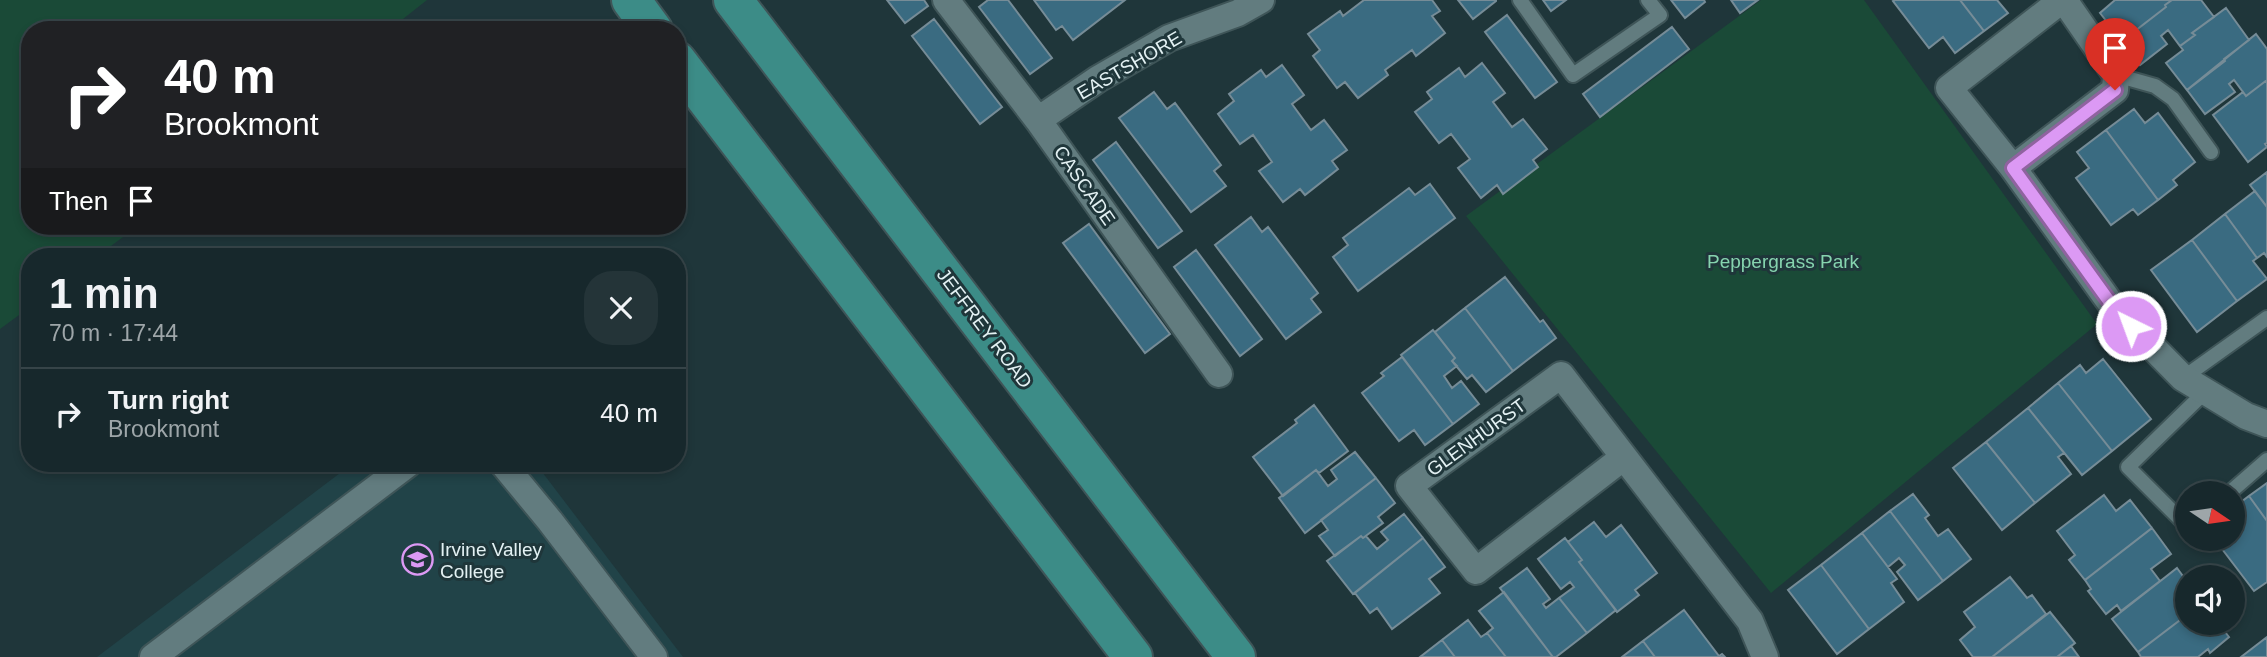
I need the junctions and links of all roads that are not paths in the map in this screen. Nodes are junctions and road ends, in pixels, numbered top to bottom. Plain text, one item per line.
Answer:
1 (631, 0) edge
2 (733, 0) edge
3 (946, 0) edge
4 (1520, 0) edge
5 (1648, 0) edge
6 (2063, 0) edge
7 (1242, 4) edge
8 (646, 21) edge
9 (686, 73) edge
10 (2116, 75) junction
11 (1038, 120) junction
12 (2211, 152) dead end
13 (2013, 168) junction
14 (2267, 318) edge
15 (1219, 374) dead end
16 (2183, 377) junction
17 (2206, 391) junction
18 (2267, 424) edge
19 (1625, 457) junction
20 (2267, 460) edge
21 (397, 472) edge
22 (510, 472) edge
23 (2243, 481) edge
24 (2175, 514) edge
25 (153, 657) edge
26 (654, 657) edge
27 (1133, 657) edge
28 (1236, 657) edge
29 (1765, 657) edge

1 - 8 main road
2 - 28 main road, JEFFREY ROAD
3 - 11 street, CASCADE
4 - 5 lane
6 - 10 street
6 - 13 street
7 - 11 street, EASTSHORE
9 - 27 main road
10 - 12 lane
10 - 13 street
11 - 15 street, CASCADE
13 - 16 street
14 - 16 lane
16 - 17 street
17 - 18 street
17 - 24 lane
19 - 19 street, GLENHURST
19 - 29 street, GLENHURST
20 - 23 lane
21 - 25 street
22 - 26 street

